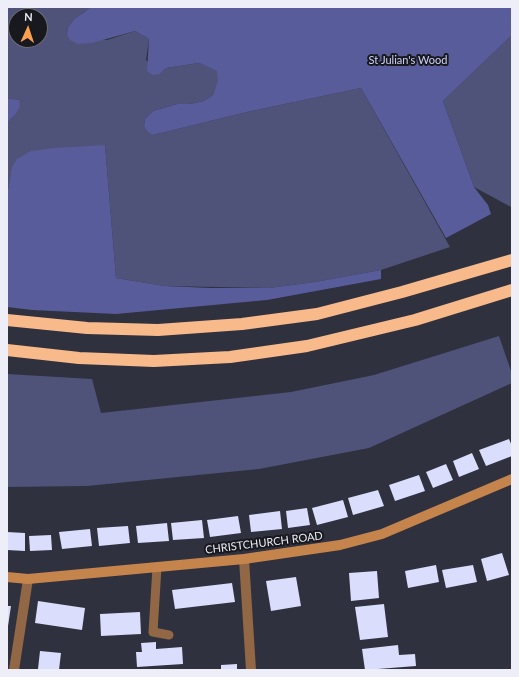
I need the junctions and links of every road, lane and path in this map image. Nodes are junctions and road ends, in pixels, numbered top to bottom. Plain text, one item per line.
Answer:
1 (512, 260) edge
2 (512, 290) edge
3 (7, 320) edge
4 (7, 350) edge
5 (512, 479) edge
6 (244, 559) junction
7 (157, 567) junction
8 (7, 577) edge
9 (28, 578) junction
10 (169, 635) dead end
11 (14, 670) edge
12 (251, 670) edge

1 - 3 highway
2 - 4 highway
5 - 6 street, CHRISTCHURCH ROAD
6 - 7 street, CHRISTCHURCH ROAD
6 - 12 street
7 - 9 street, CHRISTCHURCH ROAD
7 - 10 lane
8 - 9 street, CHRISTCHURCH ROAD
9 - 11 street

